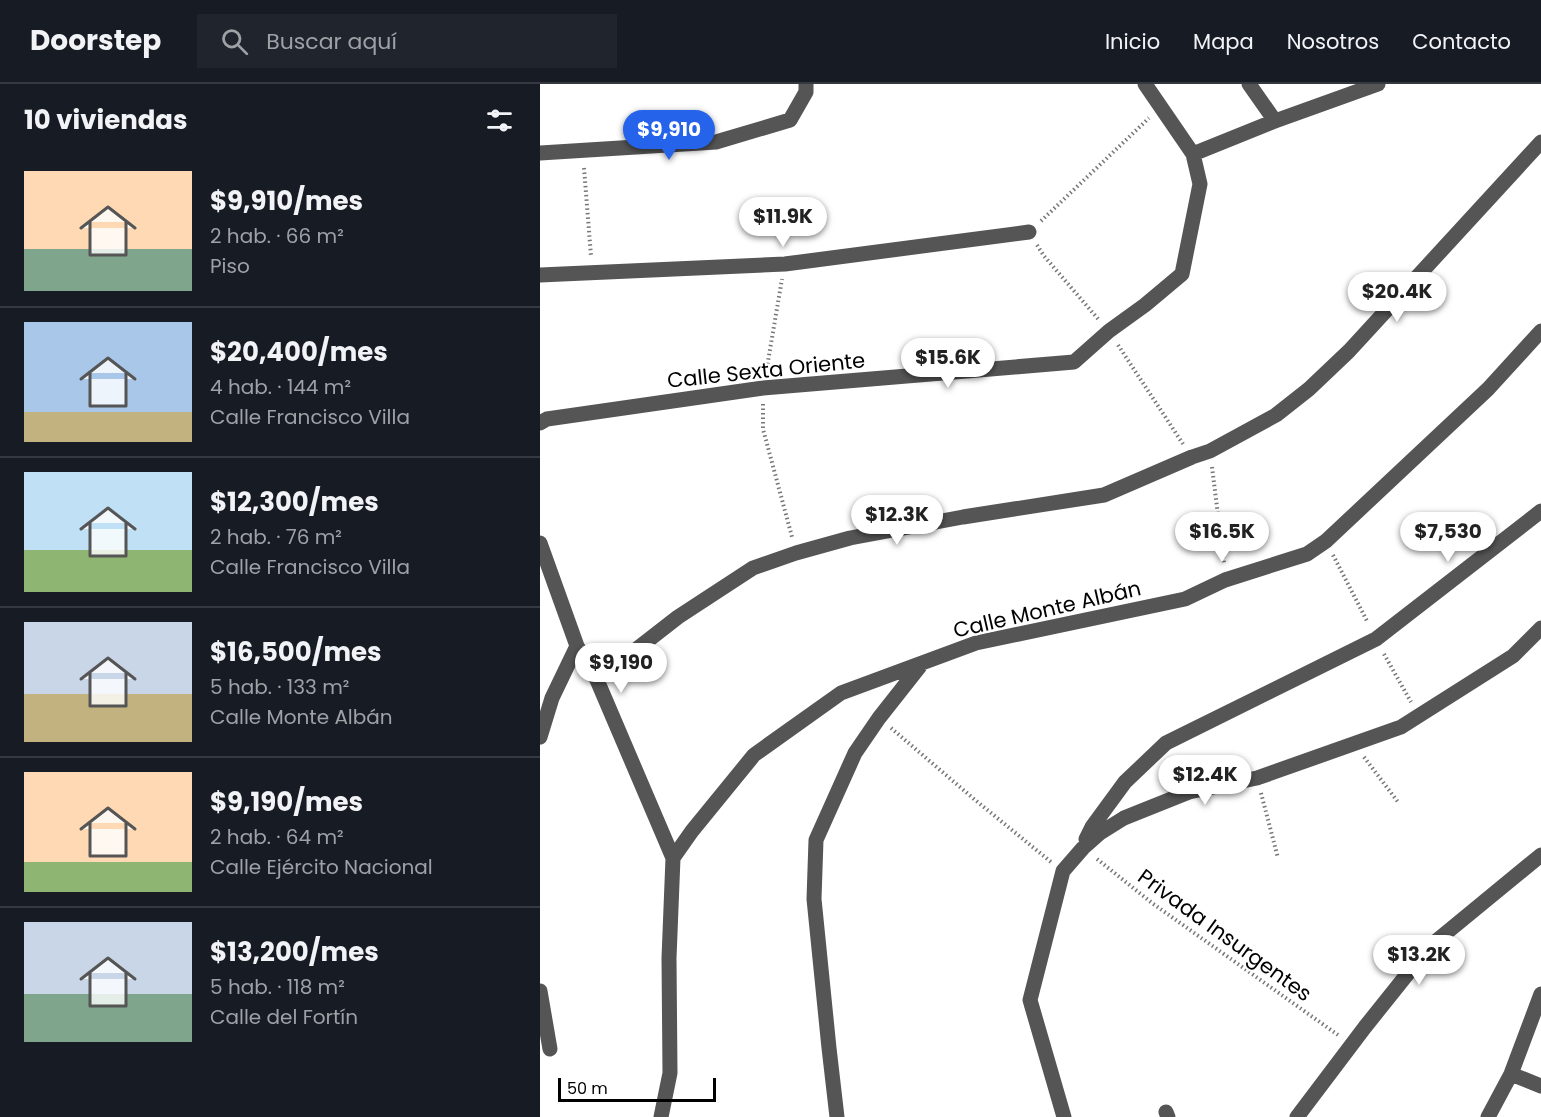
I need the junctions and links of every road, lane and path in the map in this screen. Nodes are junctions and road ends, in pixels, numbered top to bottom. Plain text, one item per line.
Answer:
1 (806, 84) edge
2 (1145, 84) edge
3 (1249, 84) edge
4 (1378, 84) edge
5 (1161, 106) junction
6 (1275, 121) junction
7 (1541, 142) edge
8 (582, 149) junction
9 (540, 153) edge
10 (1195, 161) junction
11 (1029, 232) joint
12 (785, 264) junction
13 (592, 272) junction
14 (540, 275) edge
15 (1541, 331) edge
16 (764, 388) junction
17 (540, 423) edge
18 (1210, 451) junction
19 (1541, 512) edge
20 (1326, 541) junction
21 (540, 543) edge
22 (796, 553) junction
23 (1225, 580) junction
24 (1541, 628) edge
25 (1376, 639) junction
26 (577, 646) junction
27 (920, 665) junction
28 (597, 680) junction
29 (1418, 716) junction
30 (879, 718) junction
31 (540, 737) edge
32 (1355, 744) junction
33 (1257, 778) junction
34 (1398, 802) dead end
35 (1083, 848) junction
36 (1541, 855) edge
37 (673, 858) junction
38 (1278, 858) dead end
39 (1063, 871) junction
40 (540, 991) edge
41 (1541, 994) edge
42 (1352, 1045) junction
43 (550, 1049) dead end
44 (1511, 1074) junction
45 (1541, 1086) edge
46 (661, 1117) edge
47 (837, 1117) edge
48 (1064, 1117) edge
49 (1297, 1117) edge
50 (1488, 1117) edge

1 - 8 street
2 - 5 street
3 - 6 street
4 - 6 street
5 - 10 street
5 - 11 path
6 - 10 street
7 - 18 street
8 - 9 street
8 - 13 path
10 - 16 street, Calle Sexta Oriente
11 - 12 street
12 - 13 street
12 - 16 path
13 - 14 street
15 - 20 street, Calle Monte Albán
16 - 17 street, Calle Sexta Oriente
16 - 22 path
18 - 22 street
18 - 23 path
19 - 25 street
20 - 23 street, Calle Monte Albán
20 - 25 path
21 - 26 street
22 - 28 street
23 - 27 street, Calle Monte Albán
24 - 29 street
25 - 29 path
25 - 35 street
26 - 28 street
26 - 31 street
27 - 30 street
27 - 37 street, Calle Monte Albán
28 - 37 street
29 - 32 street
30 - 39 path
30 - 47 street
32 - 33 street
32 - 34 path
33 - 35 street
33 - 38 path
35 - 39 street
35 - 42 path, Privada Insurgentes
36 - 42 street
37 - 46 street
39 - 48 street
40 - 43 street
41 - 44 street
42 - 49 street
44 - 45 street
44 - 50 street

